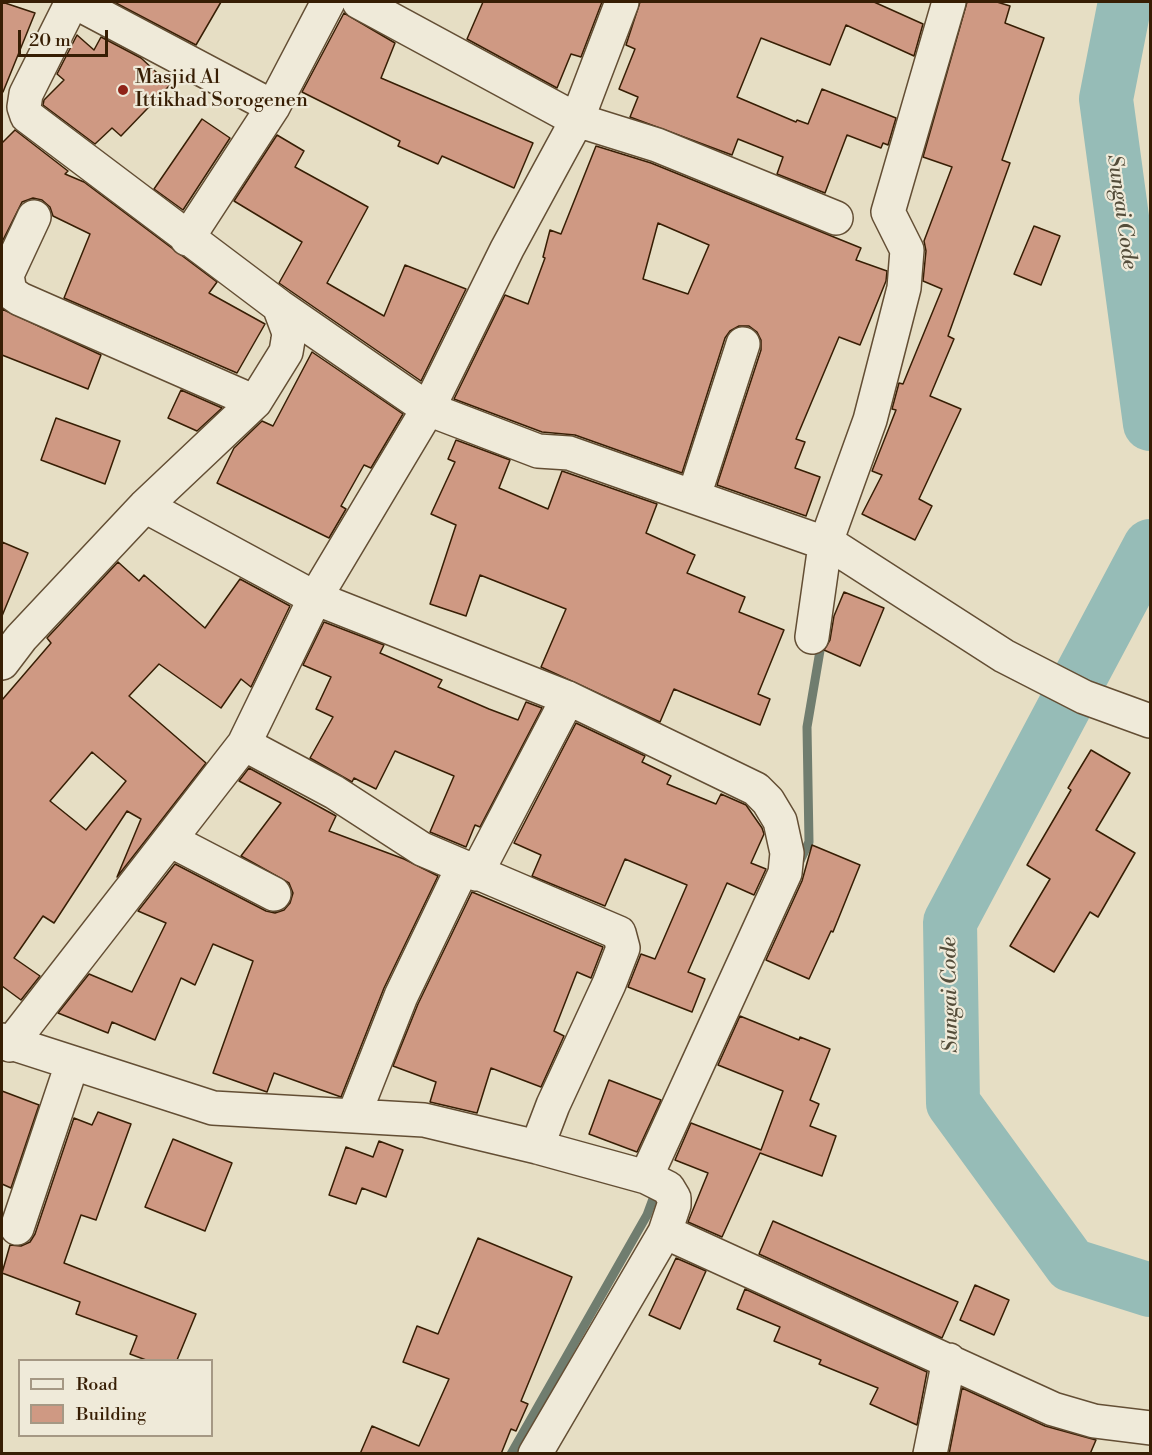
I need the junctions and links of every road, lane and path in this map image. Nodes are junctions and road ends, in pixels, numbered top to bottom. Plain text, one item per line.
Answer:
1 (74, 2) edge
2 (328, 2) edge
3 (358, 2) edge
4 (622, 2) edge
5 (949, 2) edge
6 (273, 107) junction
7 (577, 120) junction
8 (34, 217) dead end
9 (836, 218) dead end
10 (187, 239) junction
11 (279, 306) junction
12 (743, 344) dead end
13 (255, 402) junction
14 (428, 409) junction
15 (694, 496) junction
16 (145, 506) junction
17 (837, 549) junction
18 (315, 598) junction
19 (812, 637) dead end
20 (2, 663) edge
21 (568, 698) junction
22 (1150, 721) edge
23 (244, 744) junction
24 (170, 840) junction
25 (469, 871) junction
26 (274, 894) dead end
27 (6, 1042) edge
28 (72, 1064) junction
29 (354, 1115) junction
30 (537, 1147) junction
31 (655, 1182) junction
32 (17, 1228) dead end
33 (665, 1232) junction
34 (949, 1360) junction
35 (1150, 1428) edge
36 (535, 1454) edge
37 (930, 1454) edge

1 - 6 street
1 - 10 street
2 - 6 street
3 - 7 street
4 - 7 street
5 - 17 street
6 - 10 street
7 - 9 street
7 - 14 street
8 - 13 street
10 - 11 street
11 - 13 street
11 - 14 street
12 - 15 street
13 - 16 street
14 - 15 street
14 - 18 street
15 - 17 street
16 - 18 street
16 - 20 street
17 - 19 street
17 - 22 street
18 - 21 street
18 - 23 street
21 - 25 street
21 - 31 street
23 - 24 street
23 - 25 street
24 - 26 street
24 - 27 street
25 - 29 street
25 - 30 street
27 - 28 street
28 - 29 street
28 - 32 street
29 - 30 street
30 - 31 street
31 - 33 street
33 - 34 street
33 - 36 street
34 - 35 street
34 - 37 street

